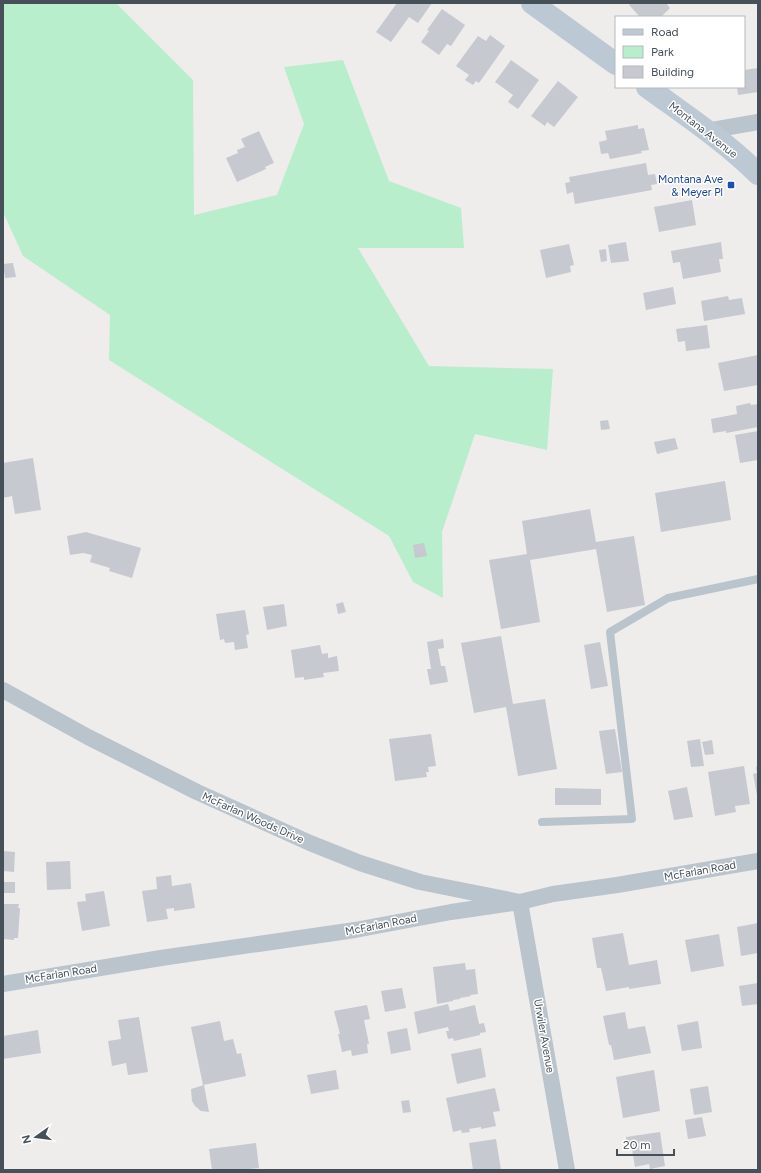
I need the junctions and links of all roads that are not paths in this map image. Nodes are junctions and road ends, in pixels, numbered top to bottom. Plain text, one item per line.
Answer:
1 (532, 3) edge
2 (615, 63) edge
3 (648, 88) edge
4 (758, 122) edge
5 (706, 131) junction
6 (758, 174) edge
7 (758, 579) edge
8 (3, 690) edge
9 (542, 822) dead end
10 (758, 861) edge
11 (520, 902) junction
12 (3, 984) edge
13 (567, 1170) edge

1 - 2 street
3 - 5 street, Montana Avenue
4 - 5 street
5 - 6 street, Montana Avenue
7 - 9 lane
8 - 11 street, McFarlan Woods Drive
10 - 11 street, McFarlan Road
11 - 12 street, McFarlan Road
11 - 13 street, Urwiler Avenue

